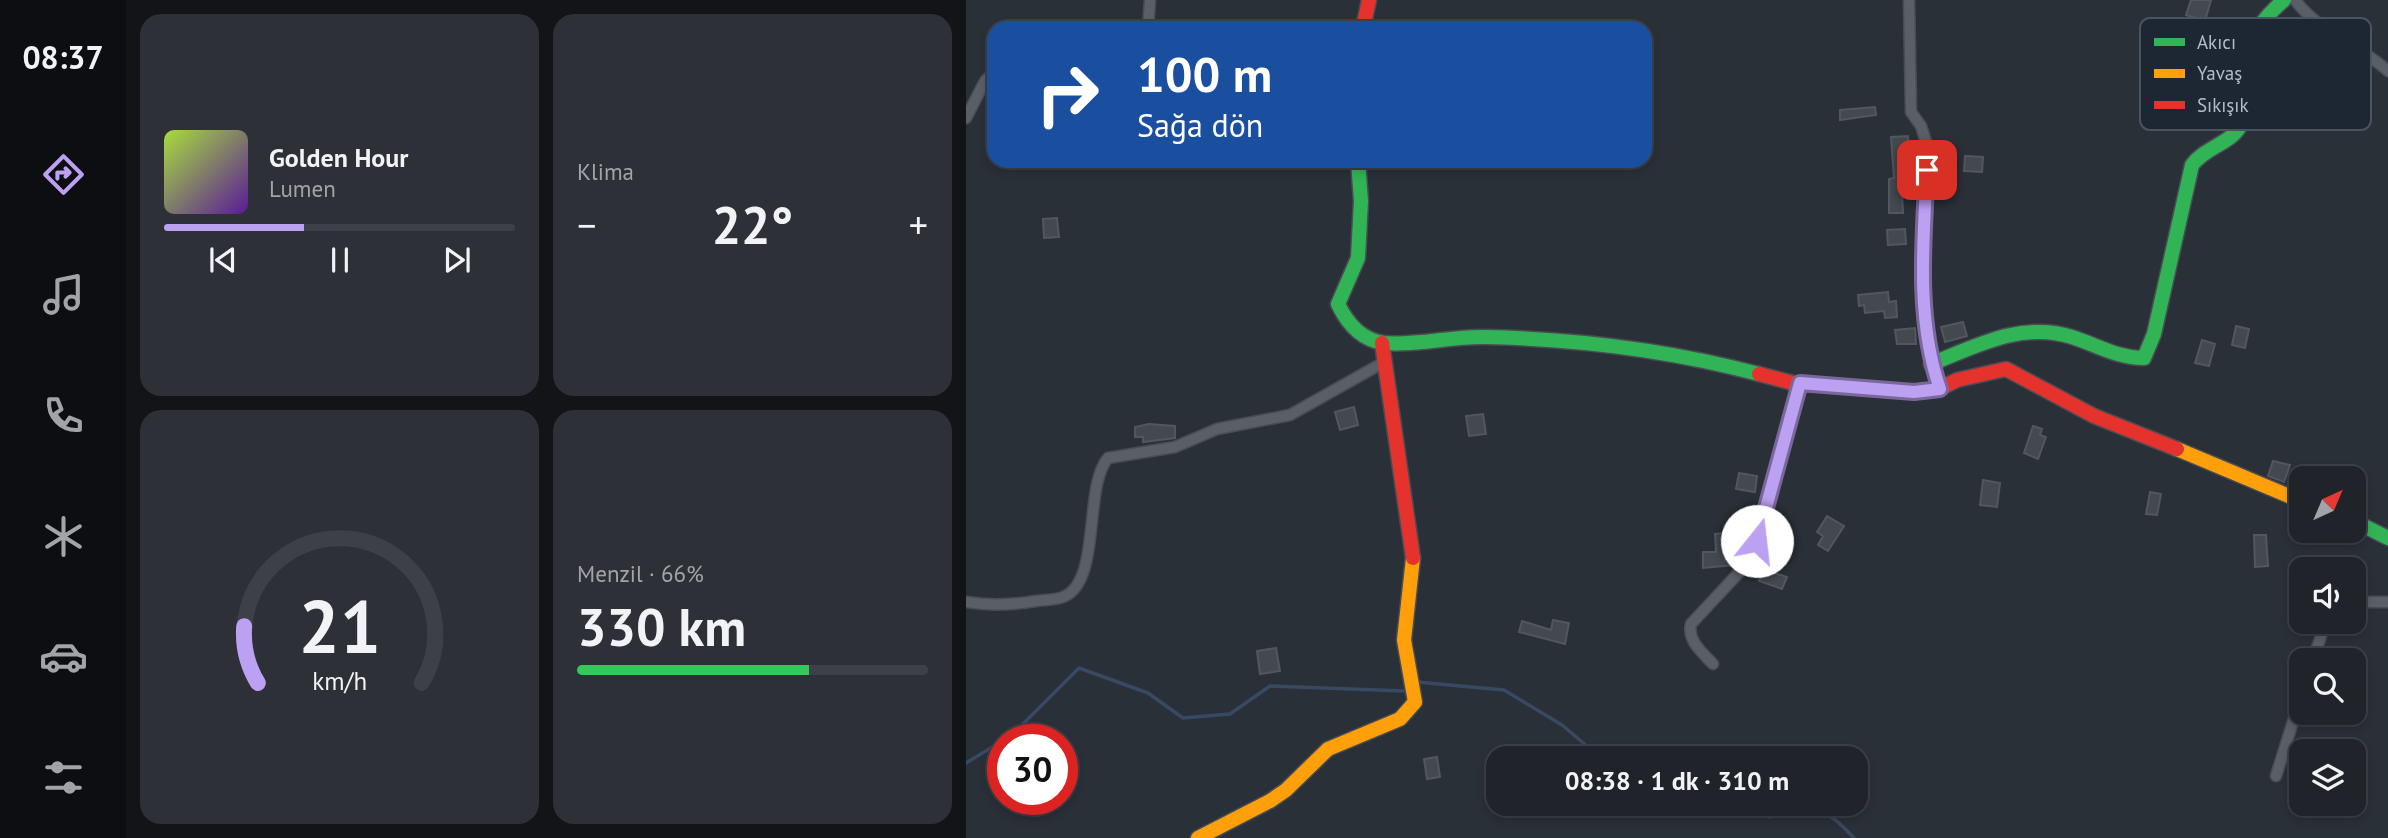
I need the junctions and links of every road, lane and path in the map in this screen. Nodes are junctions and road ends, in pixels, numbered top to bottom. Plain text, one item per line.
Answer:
1 (1150, 0) edge
2 (1369, 0) edge
3 (1909, 0) edge
4 (2284, 0) edge
5 (2295, 0) edge
6 (2265, 18) edge
7 (2308, 18) edge
8 (1148, 21) edge
9 (1364, 21) edge
10 (2371, 55) edge
11 (2388, 71) edge
12 (987, 79) edge
13 (966, 118) edge
14 (2237, 130) edge
15 (1359, 168) edge
16 (1382, 343) junction
17 (1386, 361) junction
18 (1931, 364) junction
19 (1800, 383) junction
20 (1940, 389) junction
21 (2289, 496) edge
22 (2366, 527) edge
23 (2388, 538) edge
24 (966, 602) edge
25 (2366, 602) edge
26 (2388, 602) edge
27 (1713, 664) dead end
28 (2292, 725) edge
29 (2276, 776) dead end
30 (1198, 838) edge

1 - 8 street
2 - 9 street
3 - 18 street
4 - 6 street
5 - 7 street
10 - 11 street
12 - 13 street
14 - 18 street
15 - 16 street
16 - 17 street
16 - 19 street
17 - 24 street
17 - 30 street
18 - 20 street
19 - 20 street
19 - 27 street
20 - 21 street
22 - 23 street
25 - 26 street
28 - 29 street

